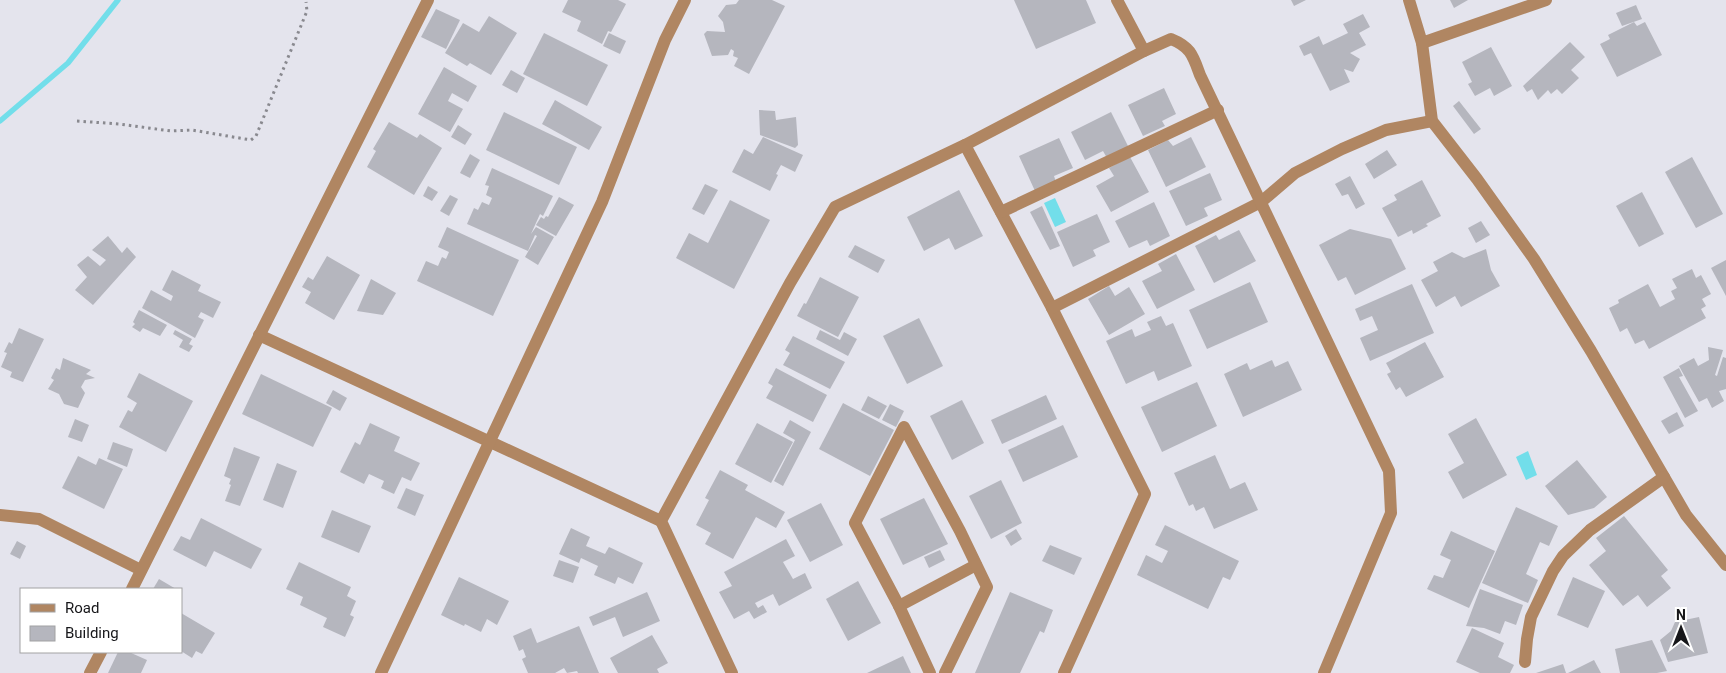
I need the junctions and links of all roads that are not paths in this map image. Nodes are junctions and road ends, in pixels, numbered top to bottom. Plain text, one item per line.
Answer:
1 (428, 0) edge
2 (685, 0) edge
3 (1117, 0) edge
4 (1409, 0) edge
5 (1546, 0) edge
6 (1422, 43) junction
7 (1144, 51) junction
8 (1218, 110) junction
9 (1432, 121) junction
10 (966, 145) junction
11 (1261, 202) junction
12 (1001, 212) junction
13 (1052, 308) junction
14 (259, 335) junction
15 (491, 441) junction
16 (1664, 478) junction
17 (0, 515) edge
18 (661, 521) junction
19 (976, 565) junction
20 (1726, 565) edge
21 (141, 570) junction
22 (132, 588) edge
23 (899, 606) junction
24 (100, 653) edge
25 (1526, 662) dead end
26 (90, 673) edge
27 (380, 673) edge
28 (732, 673) edge
29 (930, 673) edge
30 (945, 673) edge
31 (1064, 673) edge
32 (1324, 673) edge

1 - 14 lane
2 - 15 lane
3 - 7 lane
4 - 6 lane
5 - 6 lane
6 - 9 lane
7 - 8 lane
7 - 10 lane
8 - 11 lane
8 - 12 lane
9 - 11 lane
9 - 16 lane
10 - 12 lane
10 - 18 lane
11 - 13 lane
11 - 32 lane
12 - 13 lane
13 - 31 lane
14 - 15 lane
14 - 21 lane
15 - 18 lane
15 - 27 lane
16 - 20 lane
16 - 25 lane
17 - 21 lane
18 - 28 lane
19 - 23 lane
19 - 23 lane
19 - 30 lane
21 - 22 lane
23 - 29 lane
24 - 26 lane

